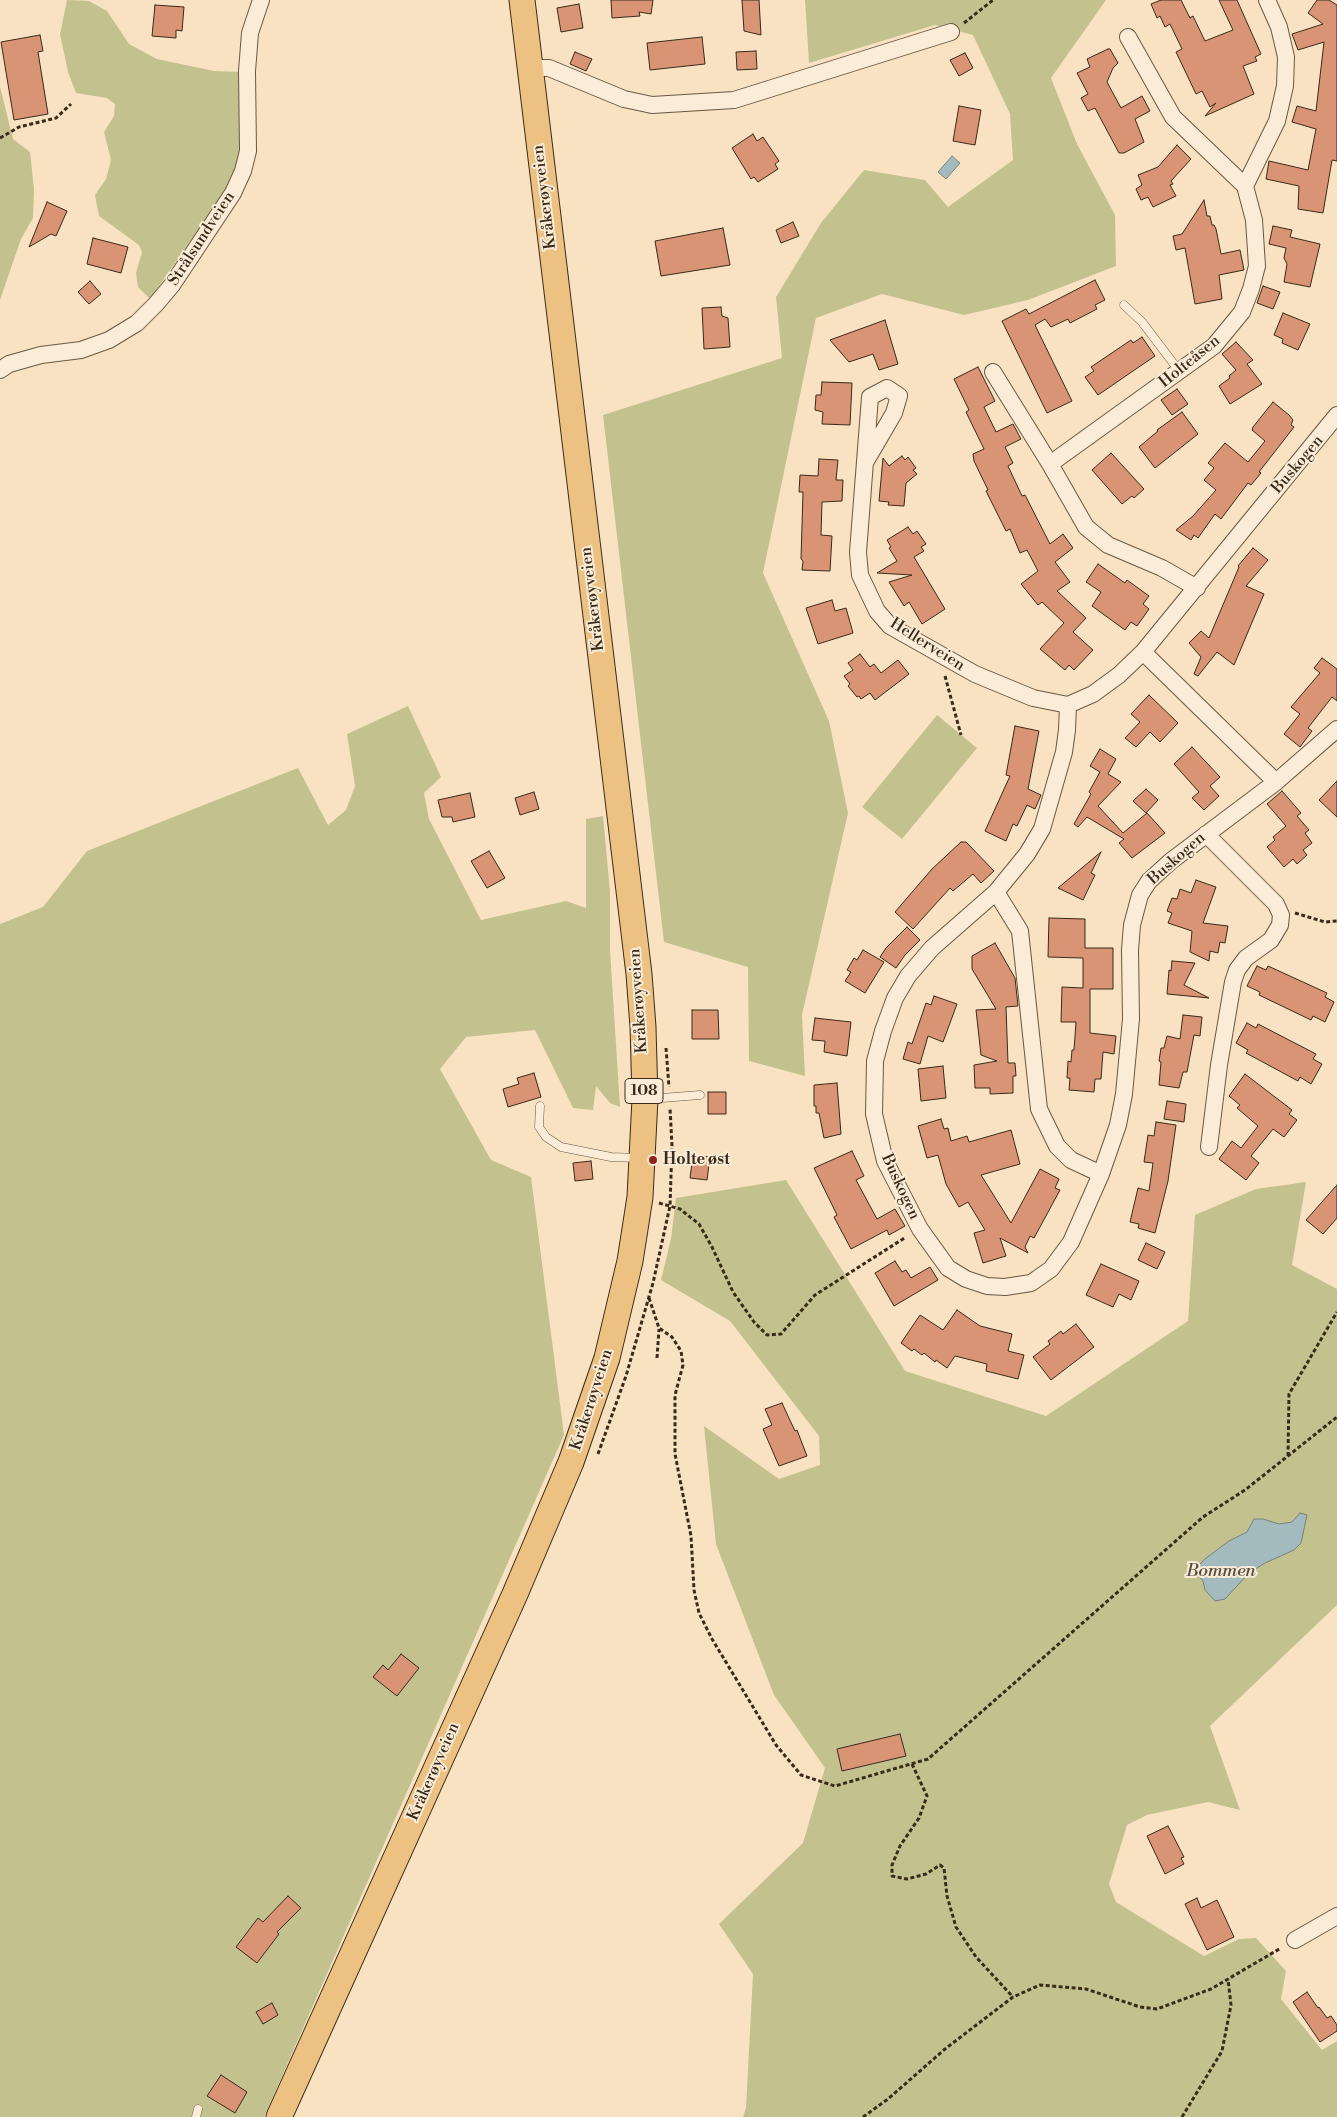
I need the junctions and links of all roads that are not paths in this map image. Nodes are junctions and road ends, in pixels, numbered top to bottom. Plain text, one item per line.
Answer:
1 (261, 0) edge
2 (522, 0) edge
3 (1267, 0) edge
4 (951, 32) road end
5 (1128, 37) dead end
6 (530, 68) junction
7 (1244, 186) junction
8 (1124, 304) dead end
9 (0, 370) edge
10 (993, 372) dead end
11 (1180, 372) junction
12 (1337, 415) edge
13 (866, 461) dead end
14 (1050, 464) junction
15 (1197, 588) junction
16 (1143, 652) junction
17 (1068, 705) junction
18 (1337, 729) edge
19 (1276, 782) junction
20 (1206, 834) junction
21 (996, 892) junction
22 (700, 1095) dead end
23 (645, 1099) junction
24 (540, 1106) dead end
25 (1209, 1147) dead end
26 (643, 1158) junction
27 (1101, 1174) junction
28 (1337, 1916) edge
29 (1295, 1940) road end
30 (279, 2117) edge

1 - 9 street, Strålsundveien
2 - 6 main road, Kråkerøyveien / 108
3 - 7 street
4 - 6 street
5 - 7 street, Holteåsen
6 - 23 main road, Kråkerøyveien / 108
7 - 11 street, Holteåsen
8 - 11 lane
10 - 14 street
11 - 14 street, Holteåsen
12 - 15 street, Buskogen
13 - 17 street, Hellerveien
14 - 15 street
15 - 16 street, Buskogen
16 - 17 street, Buskogen
16 - 19 street
17 - 21 street, Buskogen
18 - 19 street, Buskogen
19 - 20 street, Buskogen
20 - 25 street
20 - 27 street, Buskogen
21 - 27 street
21 - 27 street, Buskogen
22 - 23 lane
23 - 26 main road, Kråkerøyveien / 108
24 - 26 lane
26 - 30 main road, Kråkerøyveien / 108
28 - 29 street

